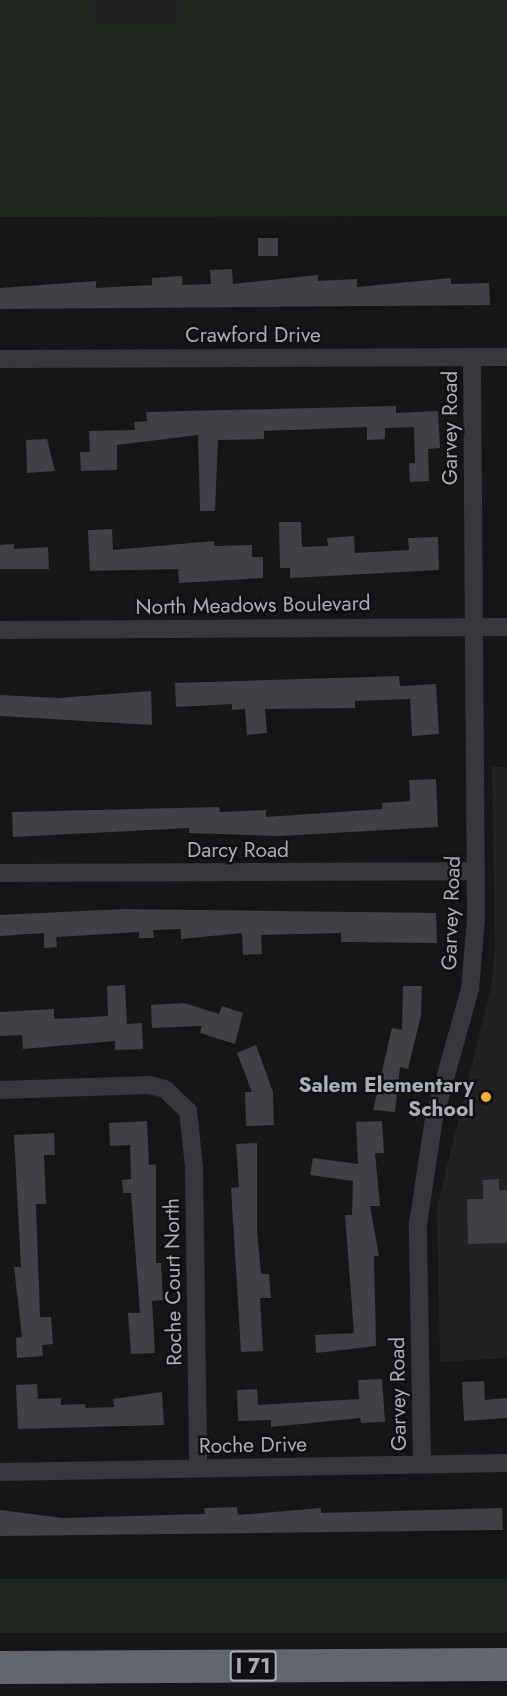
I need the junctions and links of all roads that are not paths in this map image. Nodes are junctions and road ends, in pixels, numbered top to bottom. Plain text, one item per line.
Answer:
1 (472, 357) junction
2 (507, 357) edge
3 (0, 359) edge
4 (474, 627) junction
5 (507, 627) edge
6 (0, 630) edge
7 (476, 871) junction
8 (0, 873) edge
9 (0, 1090) edge
10 (507, 1463) edge
11 (422, 1464) junction
12 (198, 1468) junction
13 (0, 1472) edge
14 (507, 1665) edge
15 (0, 1667) edge

1 - 2 street, Crawford Drive
1 - 3 street, Crawford Drive
1 - 4 street, Garvey Road
4 - 5 street, North Meadows Boulevard
4 - 6 street, North Meadows Boulevard
4 - 7 street, Garvey Road
7 - 8 street, Darcy Road
7 - 11 street, Garvey Road
9 - 12 street, Roche Court North
10 - 11 street, Roche Drive
11 - 12 street, Roche Drive
12 - 13 street, Roche Drive
14 - 15 highway, I 71

